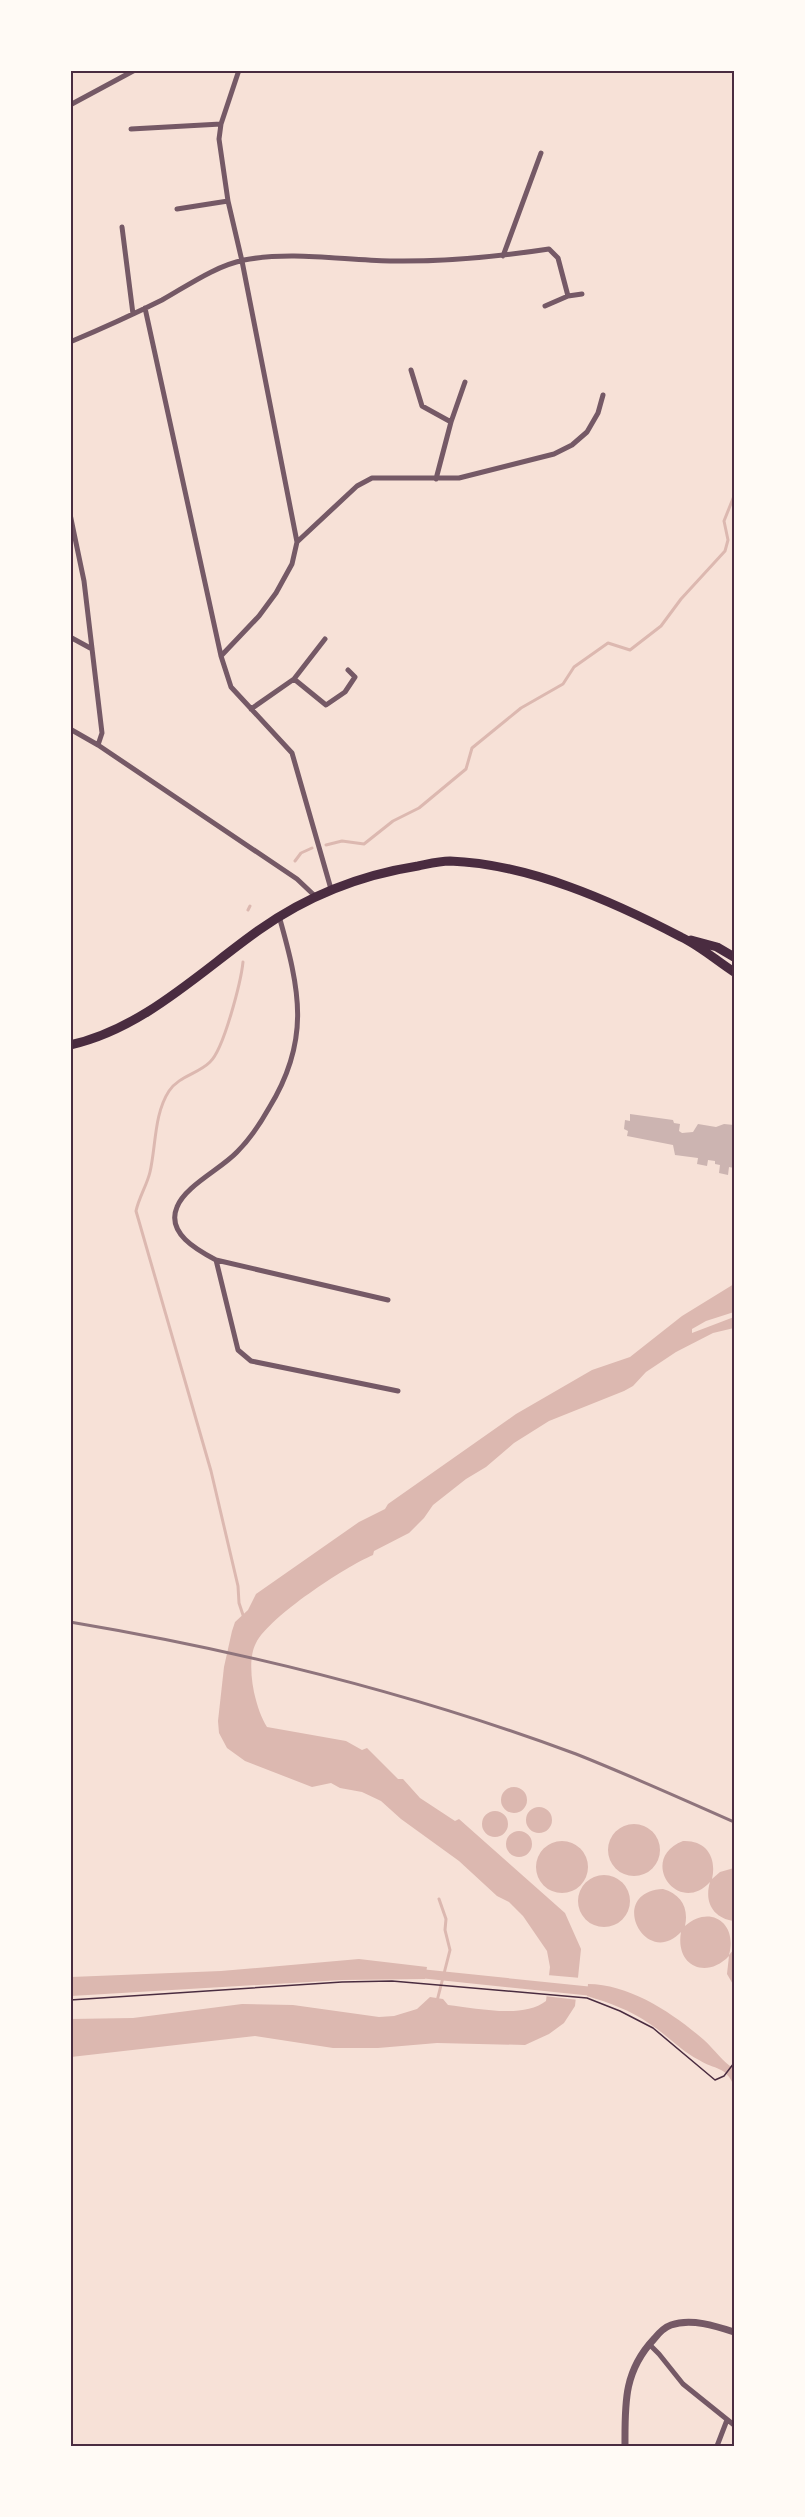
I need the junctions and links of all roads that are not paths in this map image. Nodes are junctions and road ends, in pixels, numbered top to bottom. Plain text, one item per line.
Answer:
1 (135, 70) edge
2 (239, 70) edge
3 (70, 105) edge
4 (221, 124) junction
5 (131, 129) dead end
6 (541, 153) dead end
7 (228, 201) junction
8 (177, 209) dead end
9 (122, 227) dead end
10 (503, 256) junction
11 (242, 261) junction
12 (582, 294) dead end
13 (568, 296) junction
14 (545, 306) dead end
15 (145, 308) junction
16 (133, 314) junction
17 (70, 342) edge
18 (411, 370) dead end
19 (465, 381) dead end
20 (603, 394) dead end
21 (451, 422) junction
22 (436, 478) junction
23 (70, 514) edge
24 (297, 542) junction
25 (70, 638) edge
26 (325, 639) dead end
27 (92, 649) junction
28 (221, 656) junction
29 (348, 670) dead end
30 (294, 679) junction
31 (251, 709) junction
32 (70, 729) edge
33 (98, 745) junction
34 (331, 889) junction
35 (315, 896) junction
36 (279, 916) junction
37 (683, 938) junction
38 (735, 957) edge
39 (735, 972) edge
40 (70, 1045) edge
41 (216, 1260) junction
42 (388, 1300) dead end
43 (398, 1390) dead end
44 (735, 2332) edge
45 (649, 2344) junction
46 (727, 2420) junction
47 (735, 2425) edge
48 (625, 2446) edge
49 (717, 2446) edge

1 - 3 street
2 - 4 street
4 - 5 street
4 - 7 street
6 - 10 street
7 - 8 street
7 - 11 street
9 - 16 street
10 - 11 street
10 - 13 street
11 - 15 street
11 - 24 street
12 - 13 street
13 - 14 street
15 - 16 street
15 - 28 street
16 - 17 street
18 - 21 street
19 - 21 street
20 - 22 street
21 - 22 street
22 - 24 street
23 - 27 street
24 - 28 street
25 - 27 street
26 - 30 street
27 - 33 street
28 - 31 street
29 - 30 street
30 - 31 street
31 - 34 street
32 - 33 street
33 - 35 street
34 - 35 highway
34 - 37 highway
35 - 36 highway
36 - 40 highway
36 - 41 street
37 - 38 highway
37 - 39 highway
41 - 42 street
41 - 43 street
44 - 45 street
45 - 46 street
45 - 48 street
46 - 47 street
46 - 49 street

